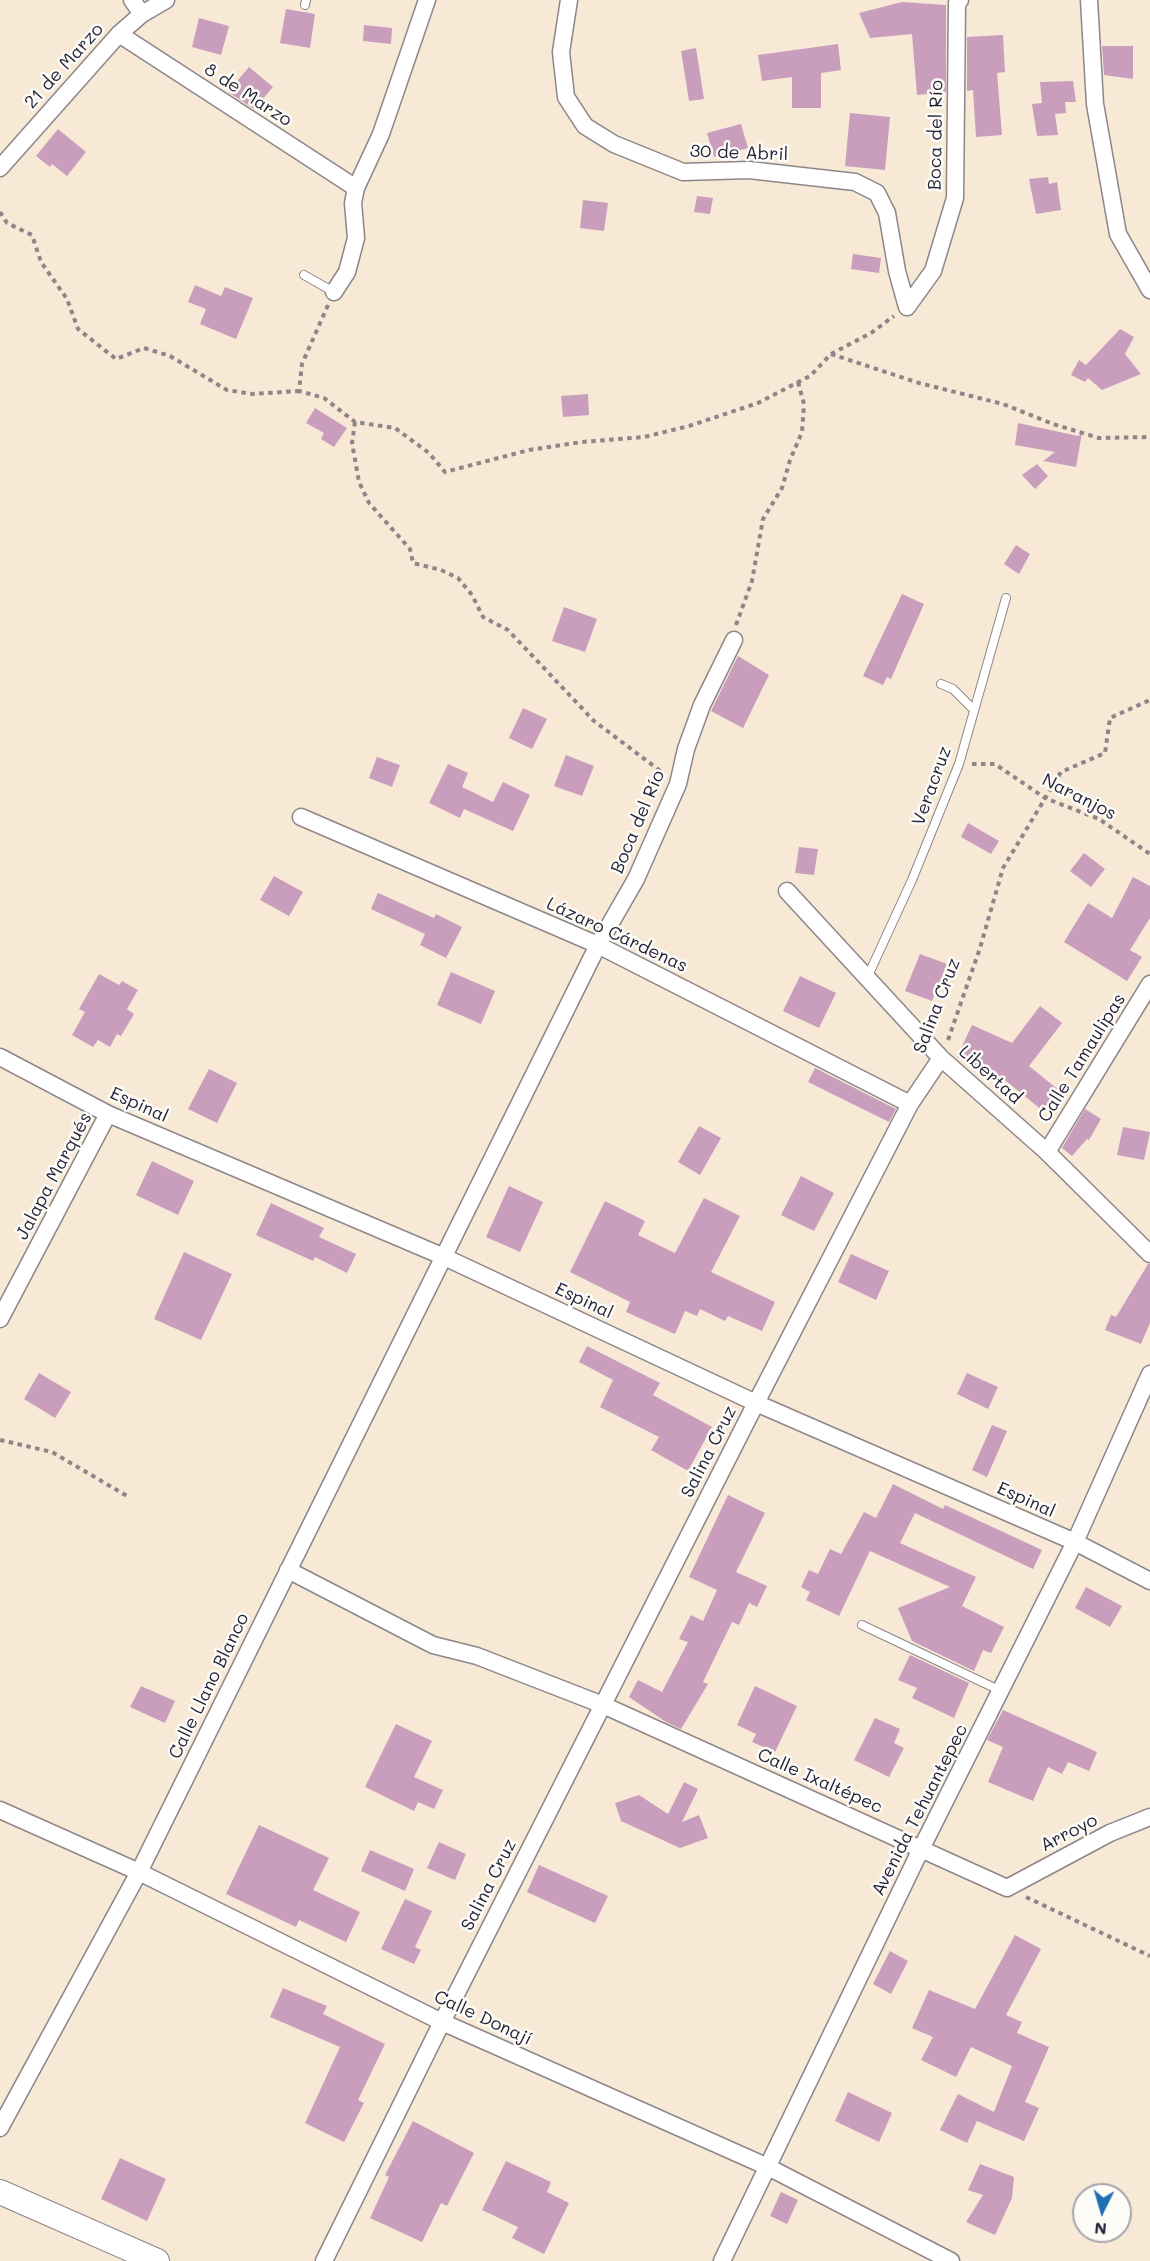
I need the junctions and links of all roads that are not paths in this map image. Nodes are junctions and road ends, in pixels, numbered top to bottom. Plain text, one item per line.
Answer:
1 (166, 0) edge
2 (427, 0) edge
3 (569, 0) edge
4 (960, 0) edge
5 (1089, 0) edge
6 (137, 7) edge
7 (119, 34) junction
8 (0, 168) edge
9 (356, 188) junction
10 (304, 275) dead end
11 (1150, 290) edge
12 (334, 292) joint
13 (907, 307) joint
14 (1006, 598) dead end
15 (734, 640) road end
16 (940, 684) dead end
17 (974, 710) junction
18 (301, 817) dead end
19 (787, 891) dead end
20 (598, 945) junction
21 (867, 979) junction
22 (1150, 984) edge
23 (0, 1057) edge
24 (941, 1058) junction
25 (910, 1104) junction
26 (108, 1114) junction
27 (1047, 1152) junction
28 (1150, 1254) edge
29 (442, 1256) junction
30 (0, 1319) edge
31 (1150, 1374) edge
32 (756, 1403) junction
33 (1075, 1542) junction
34 (288, 1570) junction
35 (1150, 1581) edge
36 (862, 1625) dead end
37 (1001, 1692) junction
38 (603, 1705) junction
39 (0, 1810) edge
40 (1150, 1817) edge
41 (921, 1848) junction
42 (138, 1872) junction
43 (1007, 1888) joint
44 (442, 2022) junction
45 (0, 2128) edge
46 (768, 2168) junction
47 (0, 2192) edge
48 (157, 2261) edge
49 (324, 2261) edge
50 (722, 2261) edge
51 (951, 2261) edge

1 - 6 street, 21 de Marzo
2 - 9 street
3 - 13 street, 30 de Abril
4 - 13 street, Boca del Río
5 - 11 street
6 - 7 street, 21 de Marzo
7 - 8 street, 21 de Marzo
7 - 9 street, 8 de Marzo
9 - 12 street
10 - 12 lane
14 - 17 lane, Veracruz
15 - 20 street, Boca del Río
16 - 17 lane
17 - 21 lane, Veracruz
18 - 20 street, Lázaro Cárdenas
19 - 21 street, Libertad
20 - 25 street, Lázaro Cárdenas
20 - 29 street, Boca del Río
21 - 24 street, Libertad
22 - 27 street, Calle Tamaulipas
23 - 26 street, Espinal
24 - 25 street, Salina Cruz
24 - 27 street, Libertad
25 - 32 street, Salina Cruz
26 - 29 street, Espinal
26 - 30 street, Jalapa Marqués
27 - 28 street, Libertad
29 - 32 street, Espinal
29 - 34 street, Calle Llano Blanco
31 - 33 street, Avenida Tehuantepec
32 - 33 street, Espinal
32 - 38 street, Salina Cruz
33 - 35 street, Espinal
33 - 37 street, Avenida Tehuantepec
34 - 38 street, Calle Ixaltépec
34 - 42 street, Calle Llano Blanco
36 - 37 lane
37 - 41 street, Avenida Tehuantepec
38 - 41 street, Calle Ixaltépec
38 - 44 street, Salina Cruz
39 - 42 street, Calle Donají
40 - 43 street, Arroyo
41 - 43 street, Calle Ixaltépec
41 - 46 street, Avenida Tehuantepec
42 - 44 street, Calle Donají
42 - 45 street, Calle Llano Blanco
44 - 46 street, Calle Donají
44 - 49 street, Salina Cruz
46 - 50 street, Avenida Tehuantepec
46 - 51 street, Calle Donají
47 - 48 main road

